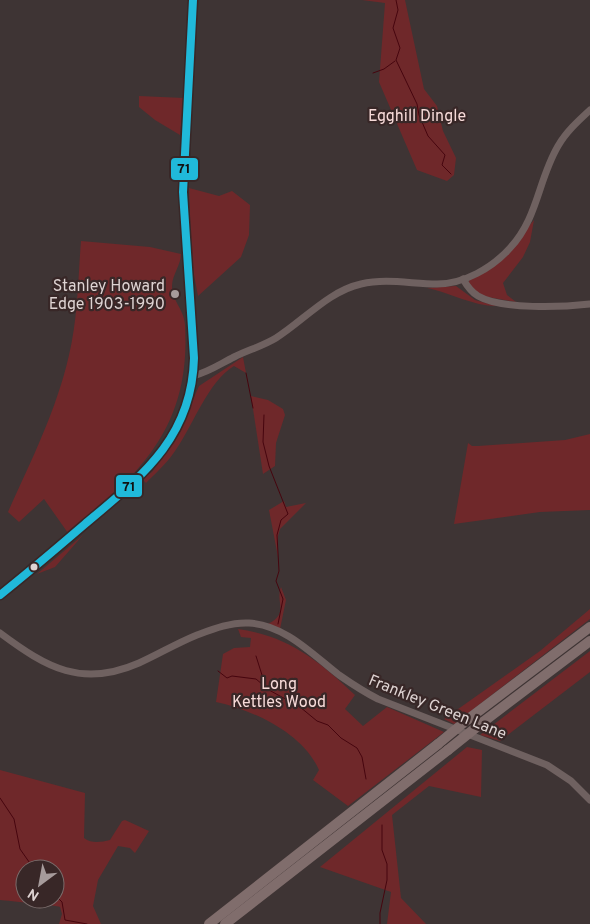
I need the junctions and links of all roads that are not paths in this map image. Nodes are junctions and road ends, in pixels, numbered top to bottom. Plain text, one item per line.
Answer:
1 (193, 0) edge
2 (590, 110) edge
3 (463, 279) junction
4 (590, 304) edge
5 (194, 376) junction
6 (0, 595) edge
7 (590, 628) edge
8 (0, 633) edge
9 (590, 641) edge
10 (590, 800) edge
11 (209, 924) edge
12 (225, 924) edge

1 - 5 street
2 - 3 street
3 - 4 street
3 - 5 street
5 - 6 street
7 - 11 highway, bridge
8 - 10 street, Frankley Green Lane
9 - 12 highway, bridge

